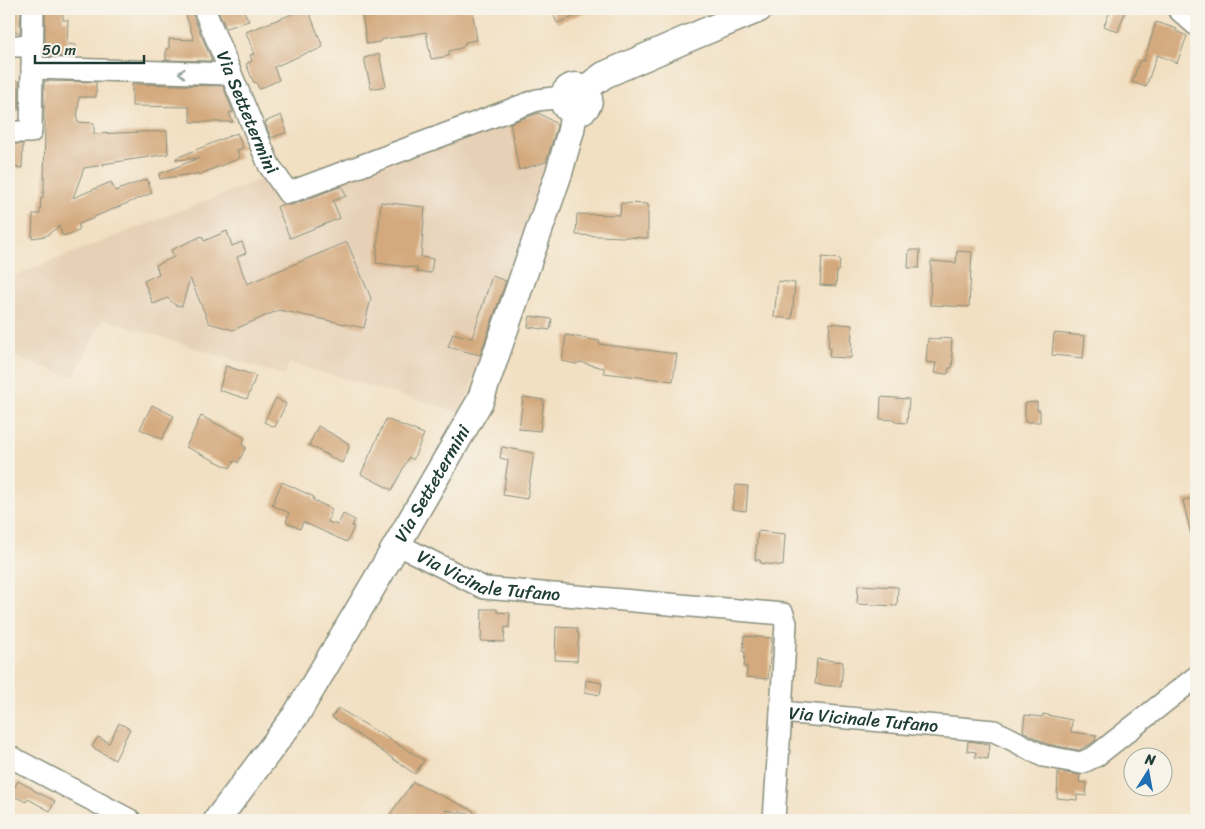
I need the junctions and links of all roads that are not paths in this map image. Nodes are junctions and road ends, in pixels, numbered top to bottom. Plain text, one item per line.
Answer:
1 (33, 9) edge
2 (204, 9) edge
3 (759, 9) edge
4 (1178, 9) edge
5 (1196, 25) edge
6 (9, 46) edge
7 (32, 46) junction
8 (32, 68) junction
9 (230, 74) junction
10 (574, 99) junction
11 (9, 132) edge
12 (397, 544) junction
13 (1196, 677) edge
14 (781, 712) junction
15 (9, 756) edge
16 (88, 798) junction
17 (108, 820) edge
18 (130, 820) edge
19 (217, 820) edge
20 (774, 820) edge

1 - 7 street
2 - 9 street, Via Settetermini
3 - 10 main road
4 - 5 street
6 - 7 street
7 - 8 street
9 -> 8 street
8 - 11 street
9 - 10 street, Via Settetermini
10 - 12 main road, Via Settetermini
12 - 14 street, Via Vicinale Tufano
12 - 19 main road, Via Settetermini
13 - 14 street, Via Vicinale Tufano
14 - 20 street
15 - 16 street
16 - 17 street
16 - 18 street

